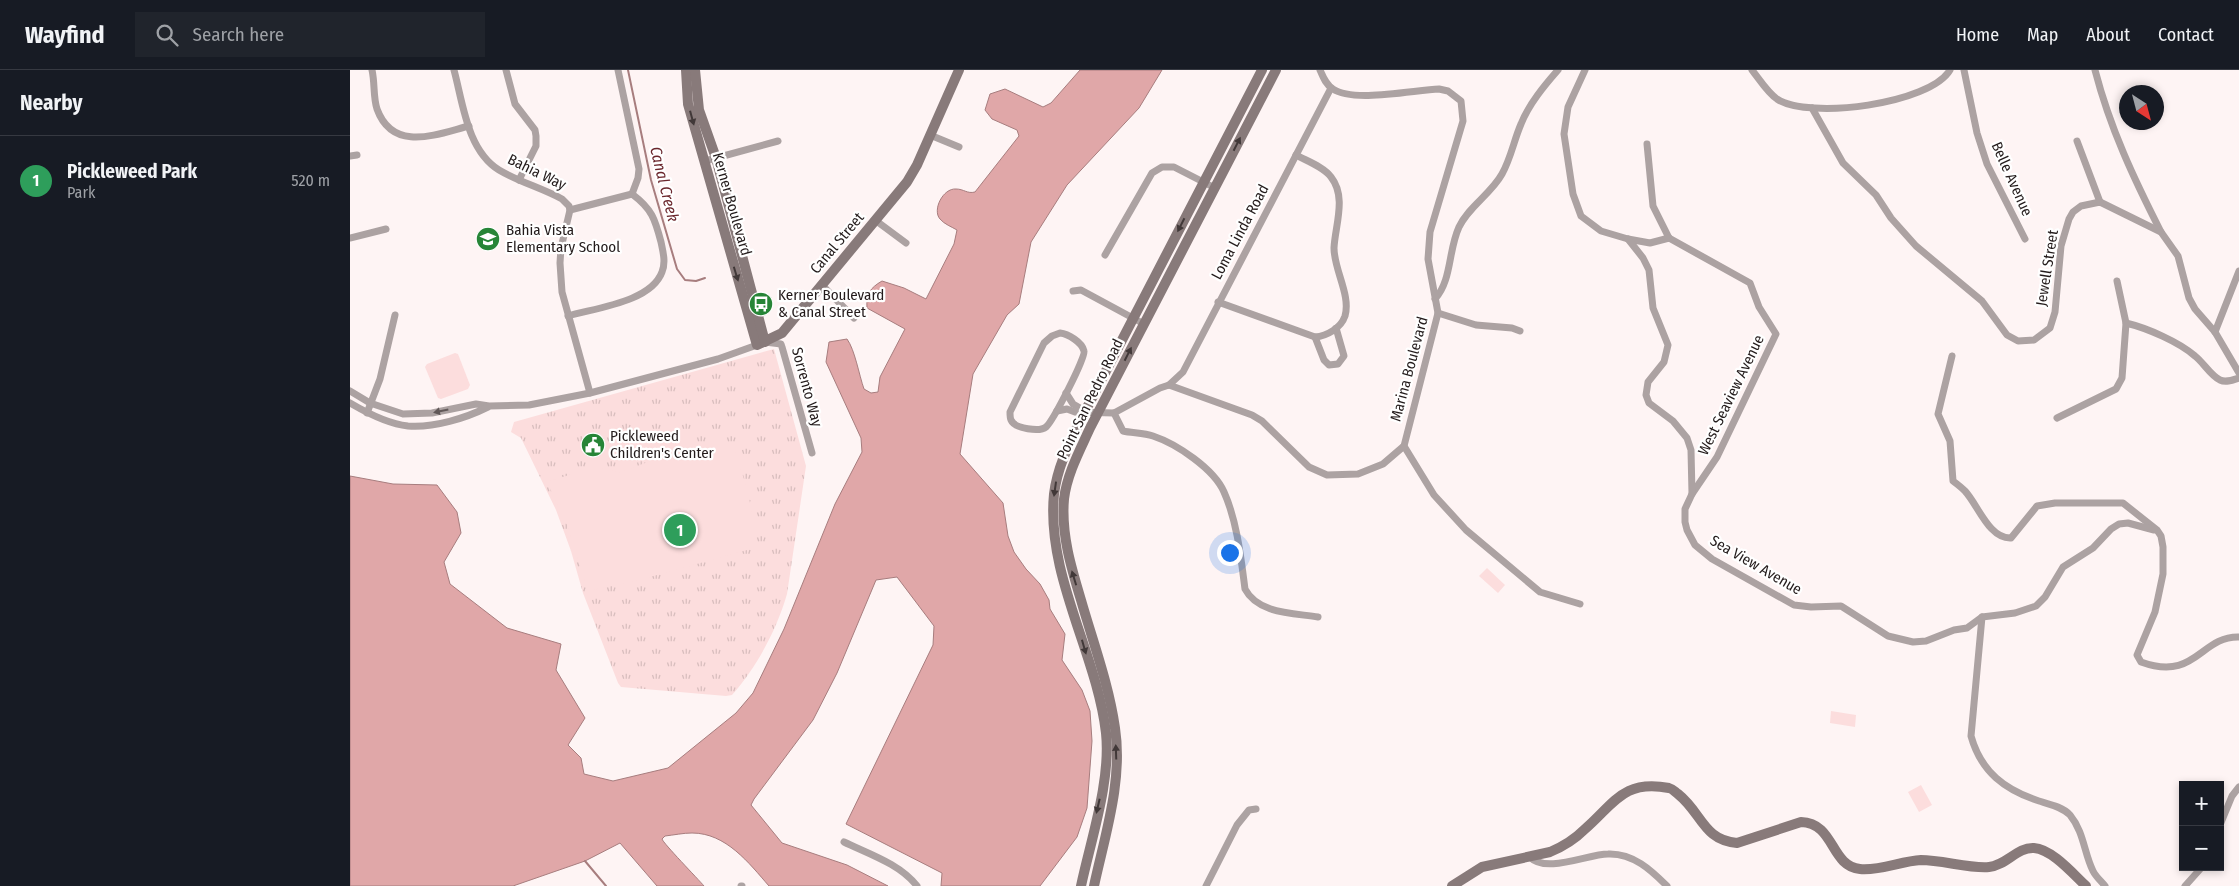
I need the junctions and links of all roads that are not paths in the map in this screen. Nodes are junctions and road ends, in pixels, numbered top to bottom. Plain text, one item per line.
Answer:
1 (372, 70) edge
2 (454, 70) edge
3 (506, 70) edge
4 (618, 70) edge
5 (686, 70) edge
6 (695, 70) edge
7 (959, 70) edge
8 (1262, 70) edge
9 (1276, 70) edge
10 (1320, 70) edge
11 (1558, 70) edge
12 (1585, 70) edge
13 (1752, 70) edge
14 (1950, 70) edge
15 (1964, 70) edge
16 (2095, 70) edge
17 (1331, 88) junction
18 (1812, 108) junction
19 (469, 126) junction
20 (930, 134) junction
21 (778, 141) dead end
22 (2076, 141) dead end
23 (1647, 144) dead end
24 (959, 147) dead end
25 (1296, 155) junction
26 (716, 158) junction
27 (704, 161) junction
28 (520, 180) junction
29 (1204, 182) junction
30 (1215, 188) junction
31 (632, 194) junction
32 (2100, 202) junction
33 (570, 210) junction
34 (876, 220) junction
35 (386, 229) dead end
36 (2161, 232) junction
37 (350, 238) edge
38 (1668, 238) junction
39 (1628, 239) junction
40 (2025, 239) dead end
41 (906, 243) dead end
42 (1105, 255) dead end
43 (2239, 271) edge
44 (2117, 281) dead end
45 (822, 284) junction
46 (1073, 291) dead end
47 (1435, 299) junction
48 (1218, 302) junction
49 (1438, 313) junction
50 (395, 316) dead end
51 (568, 316) junction
52 (854, 318) dead end
53 (1133, 319) junction
54 (2126, 323) junction
55 (1144, 324) junction
56 (1336, 328) junction
57 (1520, 331) dead end
58 (2215, 332) junction
59 (1315, 337) junction
60 (761, 343) junction
61 (1952, 356) dead end
62 (2239, 373) edge
63 (2239, 378) edge
64 (1169, 385) junction
65 (350, 391) edge
66 (590, 393) junction
67 (1066, 393) junction
68 (350, 403) edge
69 (371, 404) junction
70 (489, 406) junction
71 (1057, 411) junction
72 (1085, 411) junction
73 (367, 413) junction
74 (1098, 413) junction
75 (1114, 413) junction
76 (2057, 418) dead end
77 (1404, 446) junction
78 (812, 454) dead end
79 (1692, 494) junction
80 (2156, 530) junction
81 (1580, 604) dead end
82 (1318, 617) dead end
83 (1982, 617) junction
84 (2239, 636) edge
85 (2239, 787) edge
86 (1256, 809) dead end
87 (2224, 815) edge
88 (844, 842) dead end
89 (1530, 856) junction
90 (2198, 871) edge
91 (917, 886) edge
92 (1081, 886) edge
93 (1094, 886) edge
94 (1206, 886) edge
95 (1452, 886) edge
96 (1667, 886) edge
97 (2086, 886) edge
98 (2105, 886) edge
99 (2185, 886) edge

1 - 19 street
2 - 19 street, Bahia Way
3 - 28 street
4 - 31 street
5 -> 27 main road, Kerner Boulevard
6 - 26 main road, Kerner Boulevard
7 - 20 main road, Canal Street
8 - 29 main road, Point San Pedro Road
30 -> 9 main road, Point San Pedro Road
10 - 17 street
11 - 47 street
12 - 39 street
13 - 18 street
14 - 18 street
15 - 40 street, Belle Avenue
16 - 36 street
17 - 25 street, Loma Linda Road
17 - 47 street, Marina Boulevard
18 - 32 street, Jewell Street
19 - 28 street, Bahia Way
20 - 24 street
20 - 34 main road, Canal Street
21 - 26 street
22 - 32 street
23 - 38 street
25 - 48 street, Loma Linda Road
25 - 56 street
26 - 27 street
26 - 60 main road, Kerner Boulevard
27 -> 60 main road, Kerner Boulevard
28 - 33 street, Bahia Way
29 - 30 street
29 - 42 street
29 -> 53 main road, Point San Pedro Road
30 - 55 main road, Point San Pedro Road
31 - 33 street
31 - 51 street
32 - 36 street
33 - 51 street, Bahia Way
34 - 41 street
34 - 45 main road, Canal Street
35 - 37 street
36 - 58 street
38 - 39 street
38 - 79 street, West Seaview Avenue
39 - 79 street, Sea View Avenue
43 - 58 street
44 - 54 street
45 - 52 street
45 - 60 main road, Canal Street
46 - 53 street
47 - 49 street, Marina Boulevard
48 - 59 street
48 - 64 street, Loma Linda Road
49 - 57 street
49 - 77 street, Marina Boulevard
50 - 69 street
51 - 66 street, Bahia Way
53 - 55 street
53 - 72 main road, Point San Pedro Road
54 - 63 street
54 - 76 street
74 -> 55 main road, Point San Pedro Road
56 - 59 street
56 - 59 street
58 - 62 street
60 - 66 street, Canal Street
60 - 78 street, Sorrento Way
61 - 80 street
64 - 75 street
64 - 77 street
65 - 69 street, Canal Street
66 - 70 street, Canal Street
67 - 71 street
67 - 71 street
67 - 72 street
68 - 73 street
70 -> 69 street, Canal Street
69 - 73 street
70 - 73 street
71 - 72 street
72 - 74 street
72 -> 92 main road, Point San Pedro Road
74 - 75 street
93 -> 74 main road, Point San Pedro Road
75 - 82 street
77 - 81 street
79 - 83 street, Sea View Avenue
80 - 83 street
80 - 84 street
83 - 98 street
85 - 87 street
86 - 94 street
88 - 91 street
89 - 95 main road
89 - 96 street
89 - 97 main road
90 - 99 street

